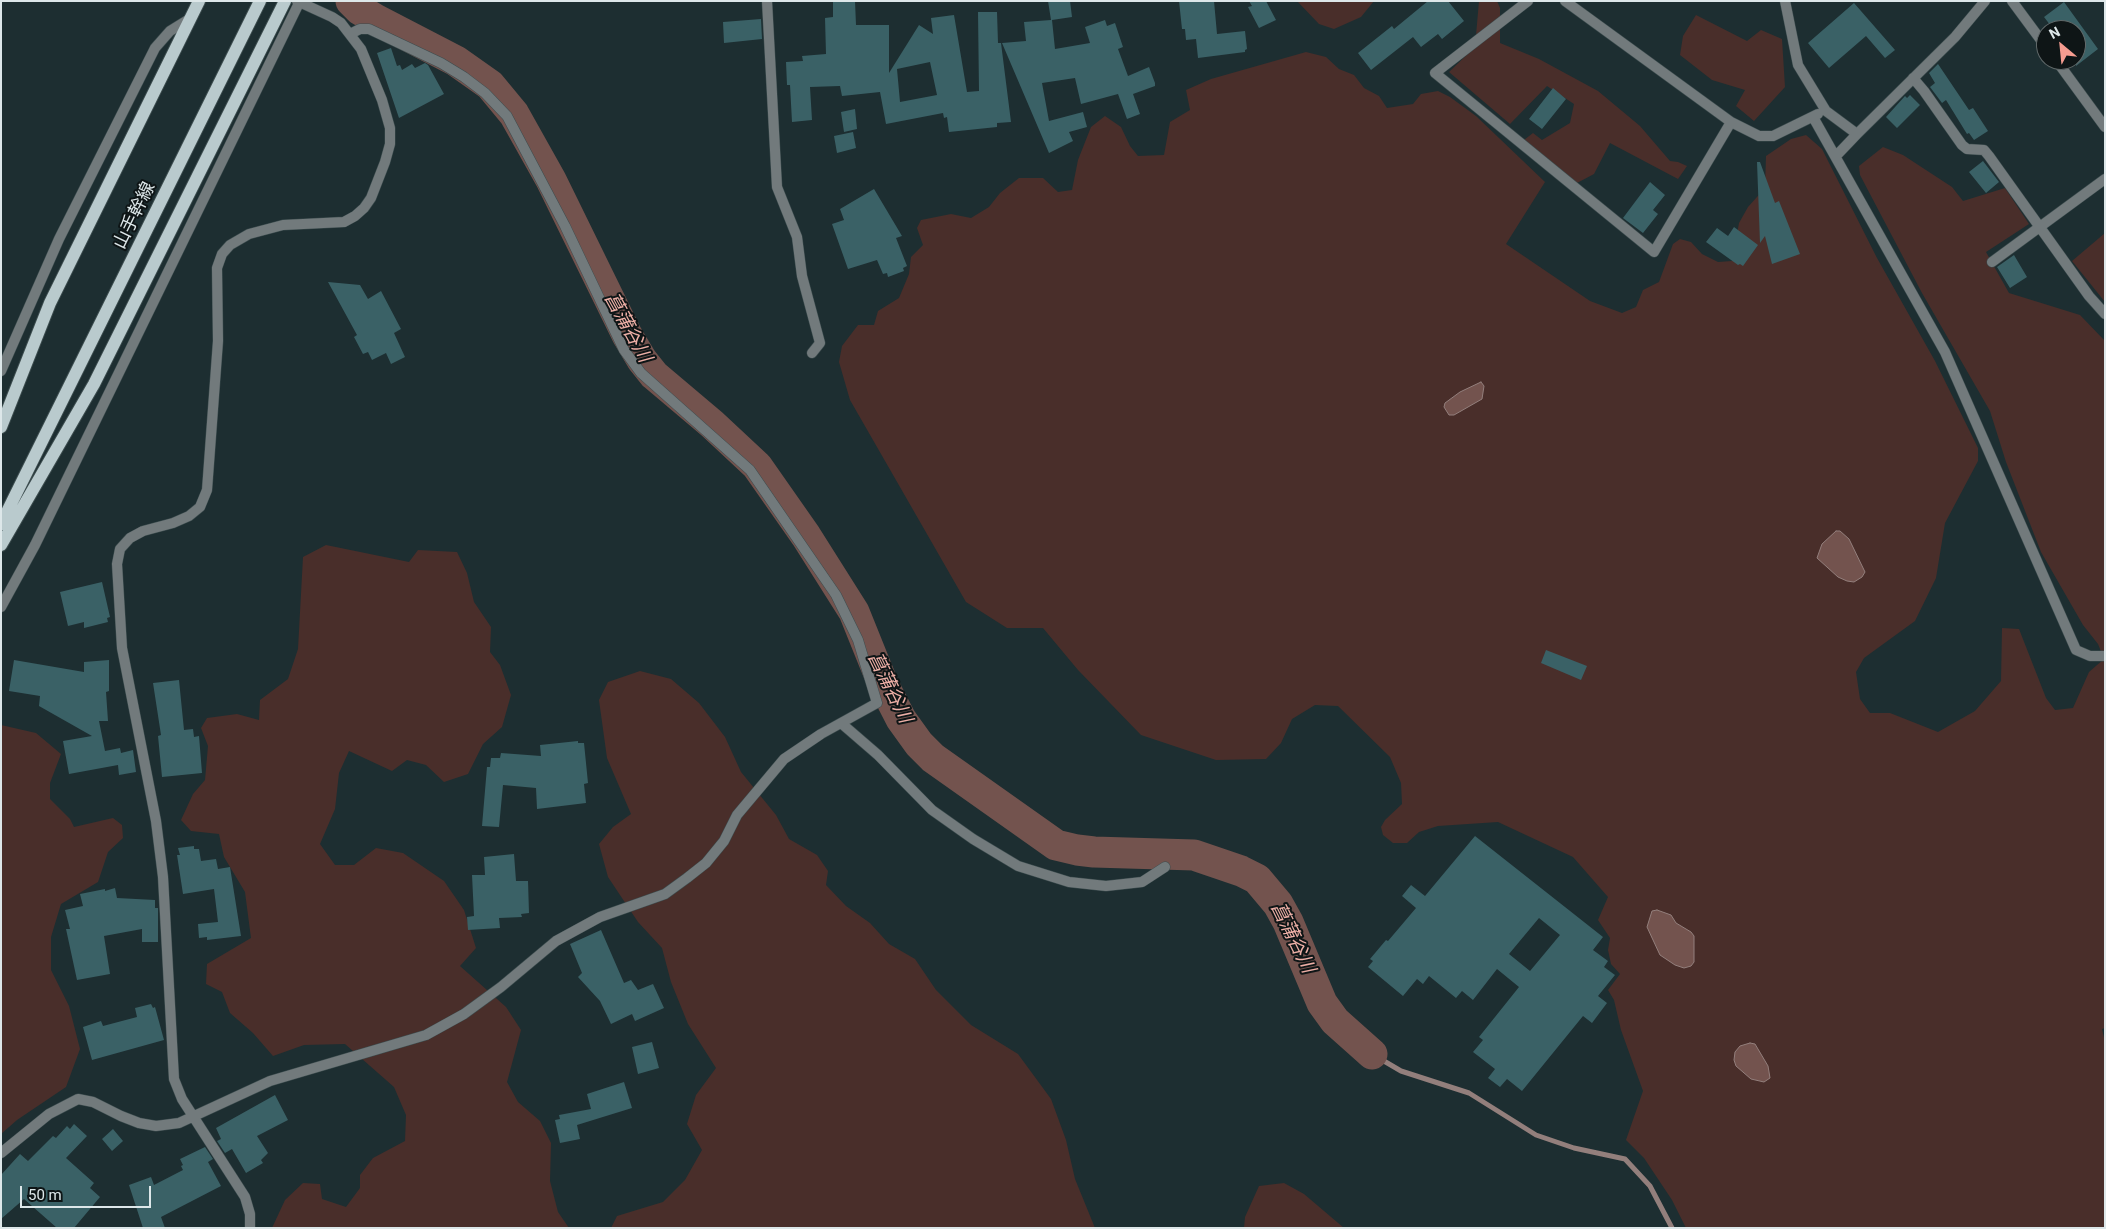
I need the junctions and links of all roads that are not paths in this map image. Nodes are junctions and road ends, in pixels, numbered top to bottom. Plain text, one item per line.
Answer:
1 (199, 1) edge
2 (260, 1) edge
3 (285, 1) edge
4 (767, 1) edge
5 (1528, 1) edge
6 (1565, 1) edge
7 (1785, 1) edge
8 (1985, 1) edge
9 (2012, 1) edge
10 (299, 2) edge
11 (191, 18) junction
12 (2036, 33) edge
13 (350, 34) junction
14 (2063, 70) edge
15 (1913, 78) junction
16 (1826, 111) junction
17 (1813, 117) junction
18 (1731, 122) junction
19 (2105, 127) edge
20 (1857, 134) junction
21 (1836, 156) junction
22 (2105, 179) edge
23 (2040, 228) junction
24 (1992, 262) dead end
25 (2105, 314) edge
26 (812, 353) dead end
27 (1, 371) edge
28 (1, 427) edge
29 (40, 446) junction
30 (1, 506) edge
31 (1, 524) edge
32 (1, 545) edge
33 (1, 607) edge
34 (2105, 656) edge
35 (841, 724) junction
36 (1165, 867) dead end
37 (195, 1117) junction
38 (1, 1153) edge
39 (250, 1228) edge

1 - 11 main road
2 - 29 main road, 山手幹線
3 - 32 main road
4 - 26 street
5 - 18 street
6 - 18 street
7 - 16 street
8 - 15 street
9 - 12 street
10 - 13 street
10 - 33 street
11 - 27 street
11 - 28 main road
13 - 35 street
13 - 37 street
14 - 19 street
15 - 20 street
15 - 23 street
16 - 17 street
16 - 20 street
17 - 18 street
17 - 21 street
20 - 21 street
21 - 34 street
22 - 23 street
23 - 24 street
23 - 25 street
29 - 30 main road, 山手幹線
29 - 31 main road, 山手幹線
35 - 36 street
35 - 37 street
37 - 38 street
37 - 39 street

